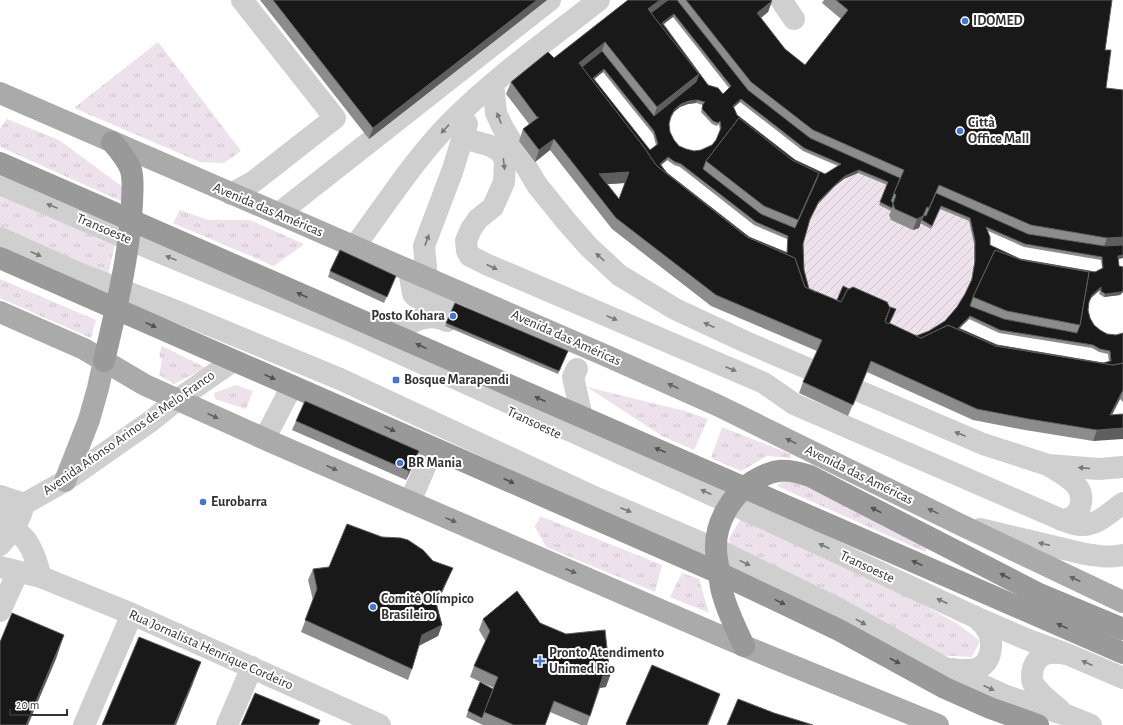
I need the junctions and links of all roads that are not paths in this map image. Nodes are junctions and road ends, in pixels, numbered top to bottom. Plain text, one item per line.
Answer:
1 (242, 0) edge
2 (550, 0) edge
3 (599, 0) edge
4 (781, 0) edge
5 (794, 19) dead end
6 (493, 84) junction
7 (0, 93) edge
8 (472, 102) junction
9 (463, 138) junction
10 (112, 142) junction
11 (0, 163) edge
12 (0, 184) edge
13 (231, 194) junction
14 (278, 214) junction
15 (130, 230) junction
16 (0, 238) edge
17 (354, 247) junction
18 (0, 258) edge
19 (418, 274) junction
20 (118, 299) junction
21 (0, 312) edge
22 (392, 334) junction
23 (609, 357) junction
24 (104, 361) junction
25 (233, 361) junction
26 (809, 369) edge
27 (859, 391) edge
28 (177, 400) junction
29 (289, 409) junction
30 (582, 417) junction
31 (265, 438) junction
32 (1048, 465) junction
33 (420, 466) junction
34 (1123, 467) edge
35 (65, 481) junction
36 (744, 487) junction
37 (0, 496) edge
38 (410, 502) junction
39 (1123, 503) edge
40 (24, 504) junction
41 (730, 504) junction
42 (1062, 520) junction
43 (959, 524) junction
44 (3, 530) edge
45 (716, 549) junction
46 (1123, 555) edge
47 (9, 570) edge
48 (719, 573) junction
49 (41, 577) junction
50 (1113, 592) edge
51 (1123, 602) edge
52 (0, 611) edge
53 (132, 614) junction
54 (973, 616) junction
55 (1123, 629) edge
56 (744, 646) junction
57 (1123, 653) edge
58 (1067, 654) junction
59 (252, 667) junction
60 (945, 668) junction
61 (1123, 678) edge
62 (1066, 715) junction
63 (373, 724) edge
64 (931, 724) edge
65 (84, 725) edge
66 (227, 725) edge
67 (1038, 725) edge
68 (1091, 725) edge

1 - 13 street
2 - 14 street
3 - 6 street
4 - 5 street
6 - 8 street
26 -> 6 street
7 - 10 main road, Avenida das Américas
8 - 9 street
8 -> 17 street
19 -> 9 street
9 -> 42 street
10 - 13 main road, Avenida das Américas
10 - 15 highway
11 - 15 highway
15 -> 12 street, Transoeste
13 - 14 main road, Avenida das Américas
14 - 17 main road, Avenida das Américas
15 - 20 highway
22 -> 15 highway
41 -> 15 street, Transoeste
16 -> 20 street
17 - 19 main road, Avenida das Américas
18 - 20 highway
19 - 22 street
19 - 23 main road, Avenida das Américas
20 - 24 highway
20 -> 25 highway
20 -> 45 street
21 - 24 main road
30 -> 22 highway
23 - 30 street
43 -> 23 main road, Avenida das Américas
24 - 28 main road
24 - 35 main road
25 - 28 street, Avenida Afonso Arinos de Melo Franco
25 -> 29 highway
32 -> 27 street
28 -> 31 main road
28 - 35 street, Avenida Afonso Arinos de Melo Franco
29 - 31 street
29 -> 33 highway
36 -> 30 highway
31 -> 38 main road
34 -> 32 street
32 - 42 street
33 - 38 street
33 -> 48 highway
35 - 40 street, Avenida Afonso Arinos de Melo Franco
36 - 41 highway
55 -> 36 highway
57 -> 36 highway
37 - 40 street
38 -> 56 main road
39 - 42 street
40 - 44 street
41 - 45 highway
54 -> 41 street, Transoeste
46 -> 43 street
50 -> 43 main road, Avenida das Américas
44 - 49 street
45 - 48 highway
45 -> 60 street
47 - 49 street, Rua Jornalista Henrique Cordeiro
47 - 52 street
48 - 56 highway
48 -> 67 highway
49 - 53 street, Rua Jornalista Henrique Cordeiro
50 - 51 main road, Avenida das Américas
53 - 59 street, Rua Jornalista Henrique Cordeiro
53 - 65 street
54 - 58 street, Transoeste
54 - 60 street
56 - 64 main road
61 -> 58 street, Transoeste
58 - 62 street
59 - 63 street, Rua Jornalista Henrique Cordeiro
59 - 66 street
60 -> 62 street
62 - 68 street

